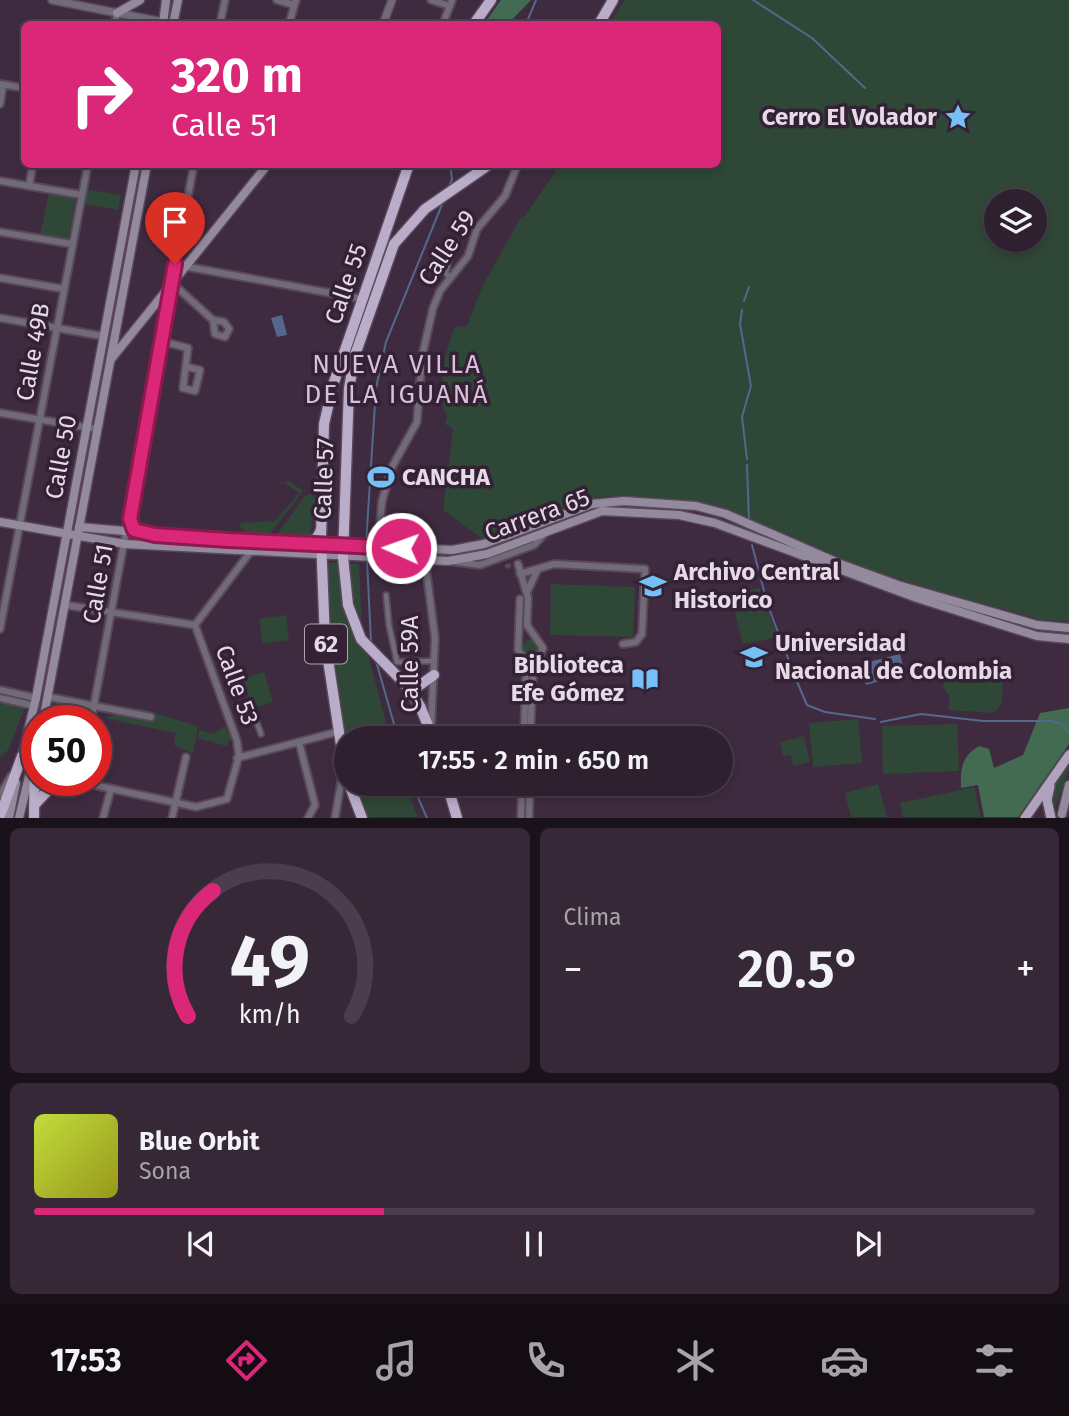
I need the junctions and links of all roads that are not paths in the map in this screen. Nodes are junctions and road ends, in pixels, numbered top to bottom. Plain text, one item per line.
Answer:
1 (52, 0) edge
2 (140, 0) edge
3 (166, 0) edge
4 (178, 0) edge
5 (225, 0) edge
6 (277, 0) edge
7 (391, 0) edge
8 (431, 0) edge
9 (491, 0) edge
10 (614, 0) edge
11 (295, 3) edge
12 (451, 3) edge
13 (117, 13) junction
14 (116, 21) edge
15 (154, 21) edge
16 (163, 21) edge
17 (174, 21) edge
18 (221, 21) edge
19 (290, 21) edge
20 (384, 21) edge
21 (444, 21) edge
22 (476, 21) edge
23 (601, 21) edge
24 (2, 85) edge
25 (21, 88) edge
26 (0, 104) edge
27 (32, 168) edge
28 (87, 168) edge
29 (135, 168) edge
30 (146, 168) edge
31 (193, 168) edge
32 (265, 168) edge
33 (408, 168) edge
34 (484, 168) edge
35 (516, 168) edge
36 (0, 181) edge
37 (29, 186) junction
38 (82, 195) junction
39 (0, 232) edge
40 (389, 241) junction
41 (72, 244) junction
42 (438, 254) dead end
43 (183, 266) junction
44 (0, 278) edge
45 (450, 278) junction
46 (172, 283) junction
47 (64, 289) junction
48 (363, 299) junction
49 (0, 318) edge
50 (214, 320) dead end
51 (57, 328) junction
52 (102, 336) junction
53 (162, 341) junction
54 (112, 349) junction
55 (110, 360) junction
56 (187, 367) dead end
57 (0, 413) edge
58 (40, 420) junction
59 (86, 427) junction
60 (97, 429) junction
61 (130, 519) junction
62 (0, 522) edge
63 (19, 526) junction
64 (321, 526) junction
65 (79, 527) junction
66 (547, 531) junction
67 (127, 532) junction
68 (141, 533) junction
69 (66, 535) junction
70 (77, 537) junction
71 (306, 543) junction
72 (125, 544) junction
73 (321, 544) junction
74 (348, 546) junction
75 (399, 548) junction
76 (426, 550) junction
77 (522, 550) junction
78 (251, 551) junction
79 (321, 556) junction
80 (348, 558) junction
81 (403, 560) junction
82 (495, 560) junction
83 (448, 561) junction
84 (424, 564) junction
85 (507, 565) tunnel mouth
86 (387, 569) dead end
87 (538, 569) junction
88 (520, 574) junction
89 (527, 594) junction
90 (386, 595) dead end
91 (3, 599) edge
92 (520, 599) dead end
93 (65, 605) junction
94 (113, 614) junction
95 (195, 625) junction
96 (1069, 628) edge
97 (0, 629) edge
98 (534, 636) junction
99 (1069, 639) edge
100 (519, 643) junction
101 (623, 645) dead end
102 (525, 659) junction
103 (537, 659) junction
104 (432, 661) dead end
105 (388, 667) joint
106 (434, 676) junction
107 (405, 684) junction
108 (0, 690) edge
109 (49, 697) junction
110 (0, 698) edge
111 (36, 702) junction
112 (35, 705) edge
113 (47, 705) edge
114 (89, 705) edge
115 (94, 705) edge
116 (112, 709) edge
117 (252, 710) dead end
118 (151, 717) dead end
119 (336, 726) edge
120 (427, 726) edge
121 (432, 726) edge
122 (524, 726) edge
123 (531, 726) edge
124 (334, 733) edge
125 (261, 734) dead end
126 (299, 742) junction
127 (1069, 755) edge
128 (187, 757) dead end
129 (21, 758) edge
130 (237, 758) junction
131 (21, 759) edge
132 (21, 761) edge
133 (1051, 781) junction
134 (1069, 785) edge
135 (112, 789) edge
136 (0, 795) edge
137 (27, 796) edge
138 (33, 796) edge
139 (43, 796) edge
140 (109, 796) edge
141 (340, 796) edge
142 (354, 796) edge
143 (451, 796) edge
144 (522, 796) edge
145 (530, 796) edge
146 (35, 804) junction
147 (175, 804) junction
148 (1062, 814) dead end
149 (0, 816) edge
150 (9, 817) edge
151 (19, 817) edge
152 (34, 817) edge
153 (103, 817) edge
154 (172, 817) edge
155 (308, 817) edge
156 (335, 817) edge
157 (362, 817) edge
158 (457, 817) edge
159 (521, 817) edge
160 (529, 817) edge
161 (1025, 817) edge
162 (1050, 817) edge

1 - 13 street
2 - 13 main road
3 - 16 main road
4 - 17 main road
5 - 18 street
6 - 11 street
7 - 20 street
8 - 12 street
9 - 22 highway
10 - 23 highway
11 - 19 street
12 - 21 street
13 - 14 street
13 - 15 street
24 - 25 street
24 - 26 street
27 - 37 street
28 - 38 street, Calle 49B
29 - 52 main road, Calle 50
30 - 54 main road, Calle 50
31 - 46 street, Calle 51
32 - 43 main road
33 - 40 highway, Calle 55 / 62
34 - 40 highway, Calle 57 / 62
35 - 45 street, Calle 59
36 - 37 street
37 - 38 street
38 - 41 street, Calle 49B
39 - 41 street
40 - 48 highway, Calle 55 / 62
40 - 74 highway, Calle 57 / 62
41 - 47 street, Calle 49B
42 - 45 street
43 - 46 main road
43 - 48 street
44 - 47 street
45 - 75 street, Calle 59
46 - 50 street
46 - 53 street, Calle 51
46 - 55 main road
47 - 51 street, Calle 49B
48 - 64 highway, Calle 55 / 62
49 - 51 street
51 - 52 street
51 - 58 street, Calle 49B
52 - 54 main road
52 - 59 main road, Calle 50
53 - 56 street
53 - 61 street, Calle 51
54 - 55 main road, Calle 50
55 - 60 main road, Calle 50
57 - 58 street
58 - 59 street
58 - 63 street, Calle 49B
59 - 60 street
59 - 69 main road, Calle 50
60 - 65 main road, Calle 50
61 - 67 street, Calle 51
61 - 68 main road
62 - 63 main road, Carrera 65
63 - 69 main road, Carrera 65
63 - 91 street, Calle 49B
64 - 71 highway
64 - 73 highway, Calle 55 / 62
65 - 67 main road, Carrera 65
65 - 70 main road, Calle 50
66 - 77 street
66 - 83 main road, Carrera 65
66 - 99 main road, Carrera 65
67 - 68 main road, Carrera 65
67 - 72 street, Calle 51
68 - 71 main road, Carrera 65
69 - 70 main road, Carrera 65
69 - 111 main road, Calle 50
70 - 72 main road, Carrera 65
70 - 93 main road, Calle 50
71 - 73 main road, Carrera 65
72 - 78 main road, Carrera 65
72 - 94 street, Calle 51
73 - 74 main road, Carrera 65
73 - 79 highway, Calle 57 / 62
74 - 75 main road, Carrera 65
74 - 80 highway, Calle 57 / 62
75 - 76 main road, Carrera 65
76 - 81 main road
76 - 96 main road, Carrera 65
77 - 82 street
77 - 88 street
78 - 79 main road, Carrera 65
78 - 95 street
79 - 80 main road, Carrera 65
79 - 119 highway, Calle 57 / 62
80 - 81 main road, Carrera 65
80 - 105 highway, Calle 57 / 62
81 - 84 main road, Carrera 65
82 - 83 street
82 - 85 street
83 - 84 main road, Carrera 65
84 - 86 street
84 - 106 street, Calle 59A
87 - 88 street
87 - 89 street
87 - 101 street
88 - 89 street
89 - 98 street
90 - 104 street
91 - 97 street, Calle 49B
92 - 100 street
93 - 94 street
93 - 109 main road, Calle 50
94 - 95 street
94 - 115 street, Calle 51
95 - 130 street, Calle 53
98 - 100 street
98 - 103 street
100 - 102 street
102 - 103 street
102 - 122 street
103 - 123 street
105 - 107 highway, Calle 59A / 62
106 - 107 highway
106 - 121 street, Calle 59A
107 - 120 highway, Calle 59A / 62
108 - 111 street
109 - 113 main road, Calle 50
109 - 114 street
110 - 111 street
111 - 112 main road, Calle 50
116 - 118 street
117 - 125 street
124 - 126 street
126 - 130 street
126 - 155 street
127 - 133 main road
128 - 147 street
129 - 136 street, Calle 50
130 - 147 street, Calle 53
131 - 149 highway
132 - 150 main road, Calle 50
133 - 161 main road
133 - 162 main road
134 - 148 main road
135 - 147 street
137 - 151 main road
138 - 146 highway
139 - 146 highway
140 - 153 street
141 - 156 street
142 - 157 highway
143 - 158 highway
144 - 159 street
145 - 160 street
146 - 152 highway
147 - 154 street

